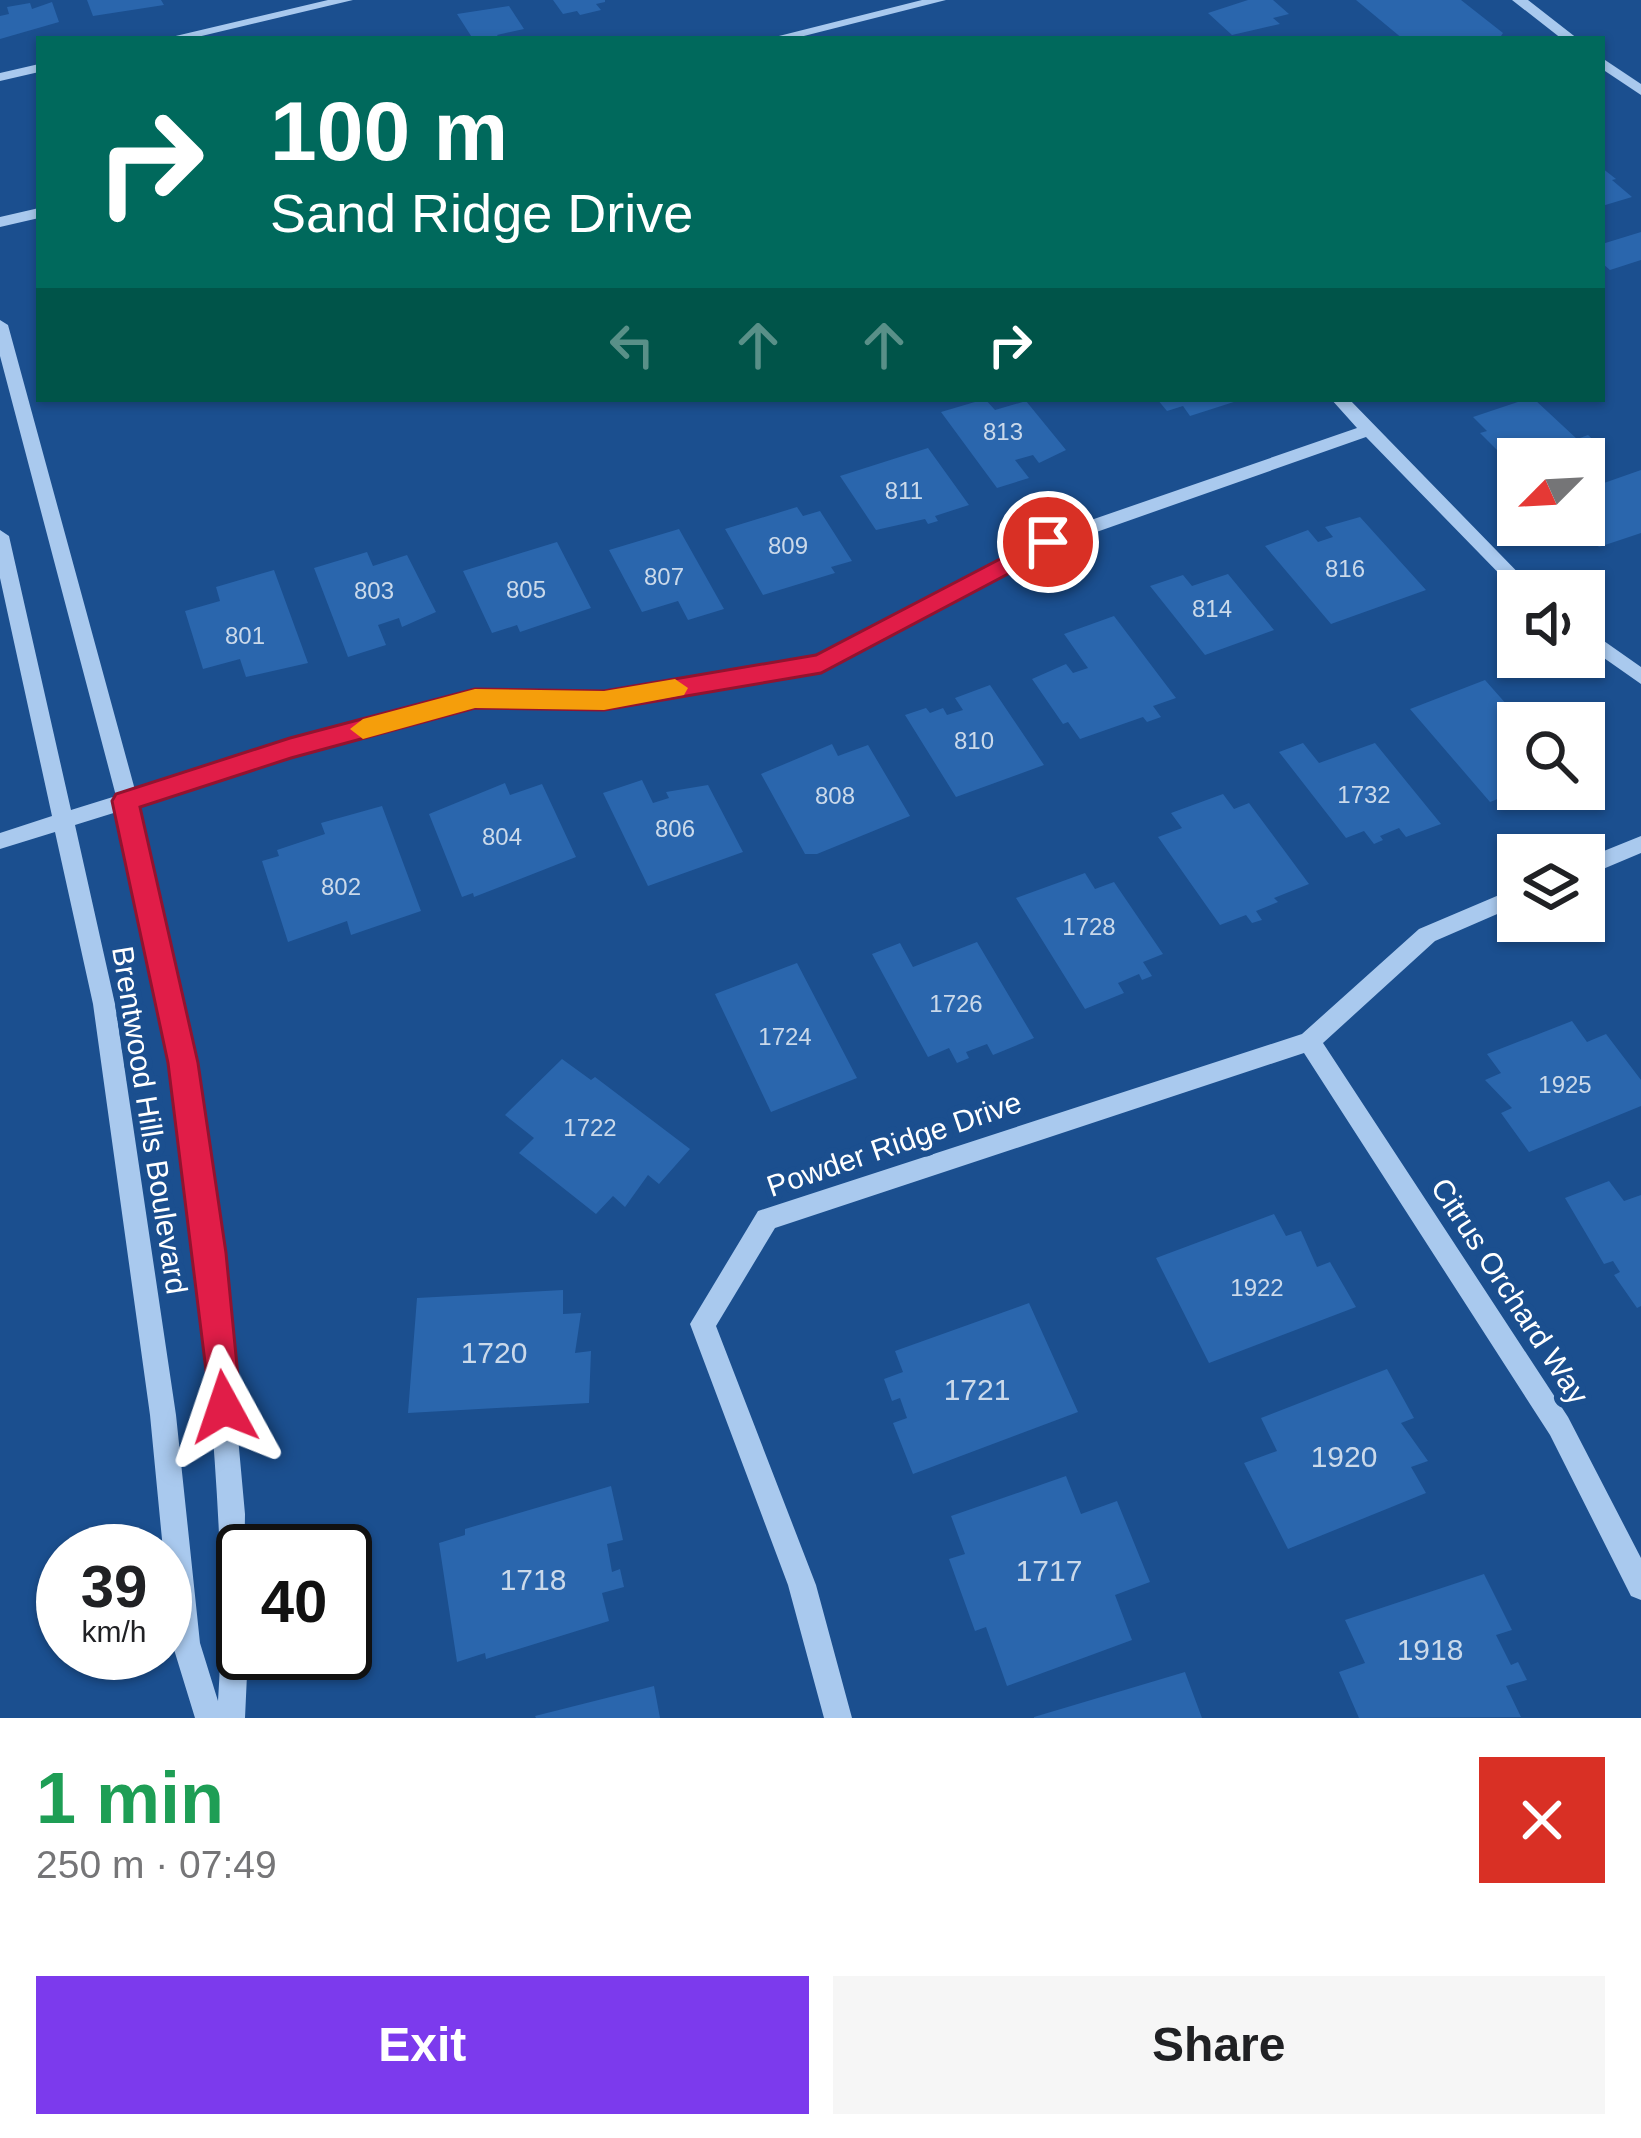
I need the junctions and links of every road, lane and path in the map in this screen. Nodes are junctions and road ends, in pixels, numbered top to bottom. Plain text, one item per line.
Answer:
1 (346, 0) edge
2 (939, 0) edge
3 (1519, 0) edge
4 (184, 36) edge
5 (787, 36) edge
6 (1567, 36) edge
7 (1605, 64) edge
8 (36, 69) edge
9 (0, 77) edge
10 (1641, 91) edge
11 (36, 214) edge
12 (0, 222) edge
13 (0, 325) edge
14 (1342, 402) edge
15 (1369, 430) junction
16 (0, 536) edge
17 (1506, 570) edge
18 (1605, 650) edge
19 (1641, 677) edge
20 (126, 801) junction
21 (66, 820) junction
22 (0, 841) edge
23 (1641, 844) edge
24 (1605, 859) edge
25 (1497, 905) edge
26 (1309, 1041) junction
27 (1641, 1586) edge
28 (208, 1718) edge
29 (231, 1718) edge
30 (838, 1718) edge

1 - 4 street
2 - 5 street
3 - 6 street
7 - 10 street
8 - 9 street
11 - 12 street
13 - 20 street, Brentwood Hills Boulevard
14 - 15 street
15 - 17 street
15 - 20 street
16 - 21 street, Brentwood Hills Boulevard
18 - 19 street
20 - 21 street
20 - 29 street, Brentwood Hills Boulevard
21 - 22 street
21 - 28 street, Brentwood Hills Boulevard
23 - 24 street
25 - 26 street, Powder Ridge Drive
26 - 27 street, Citrus Orchard Way
26 - 30 street, Powder Ridge Drive

